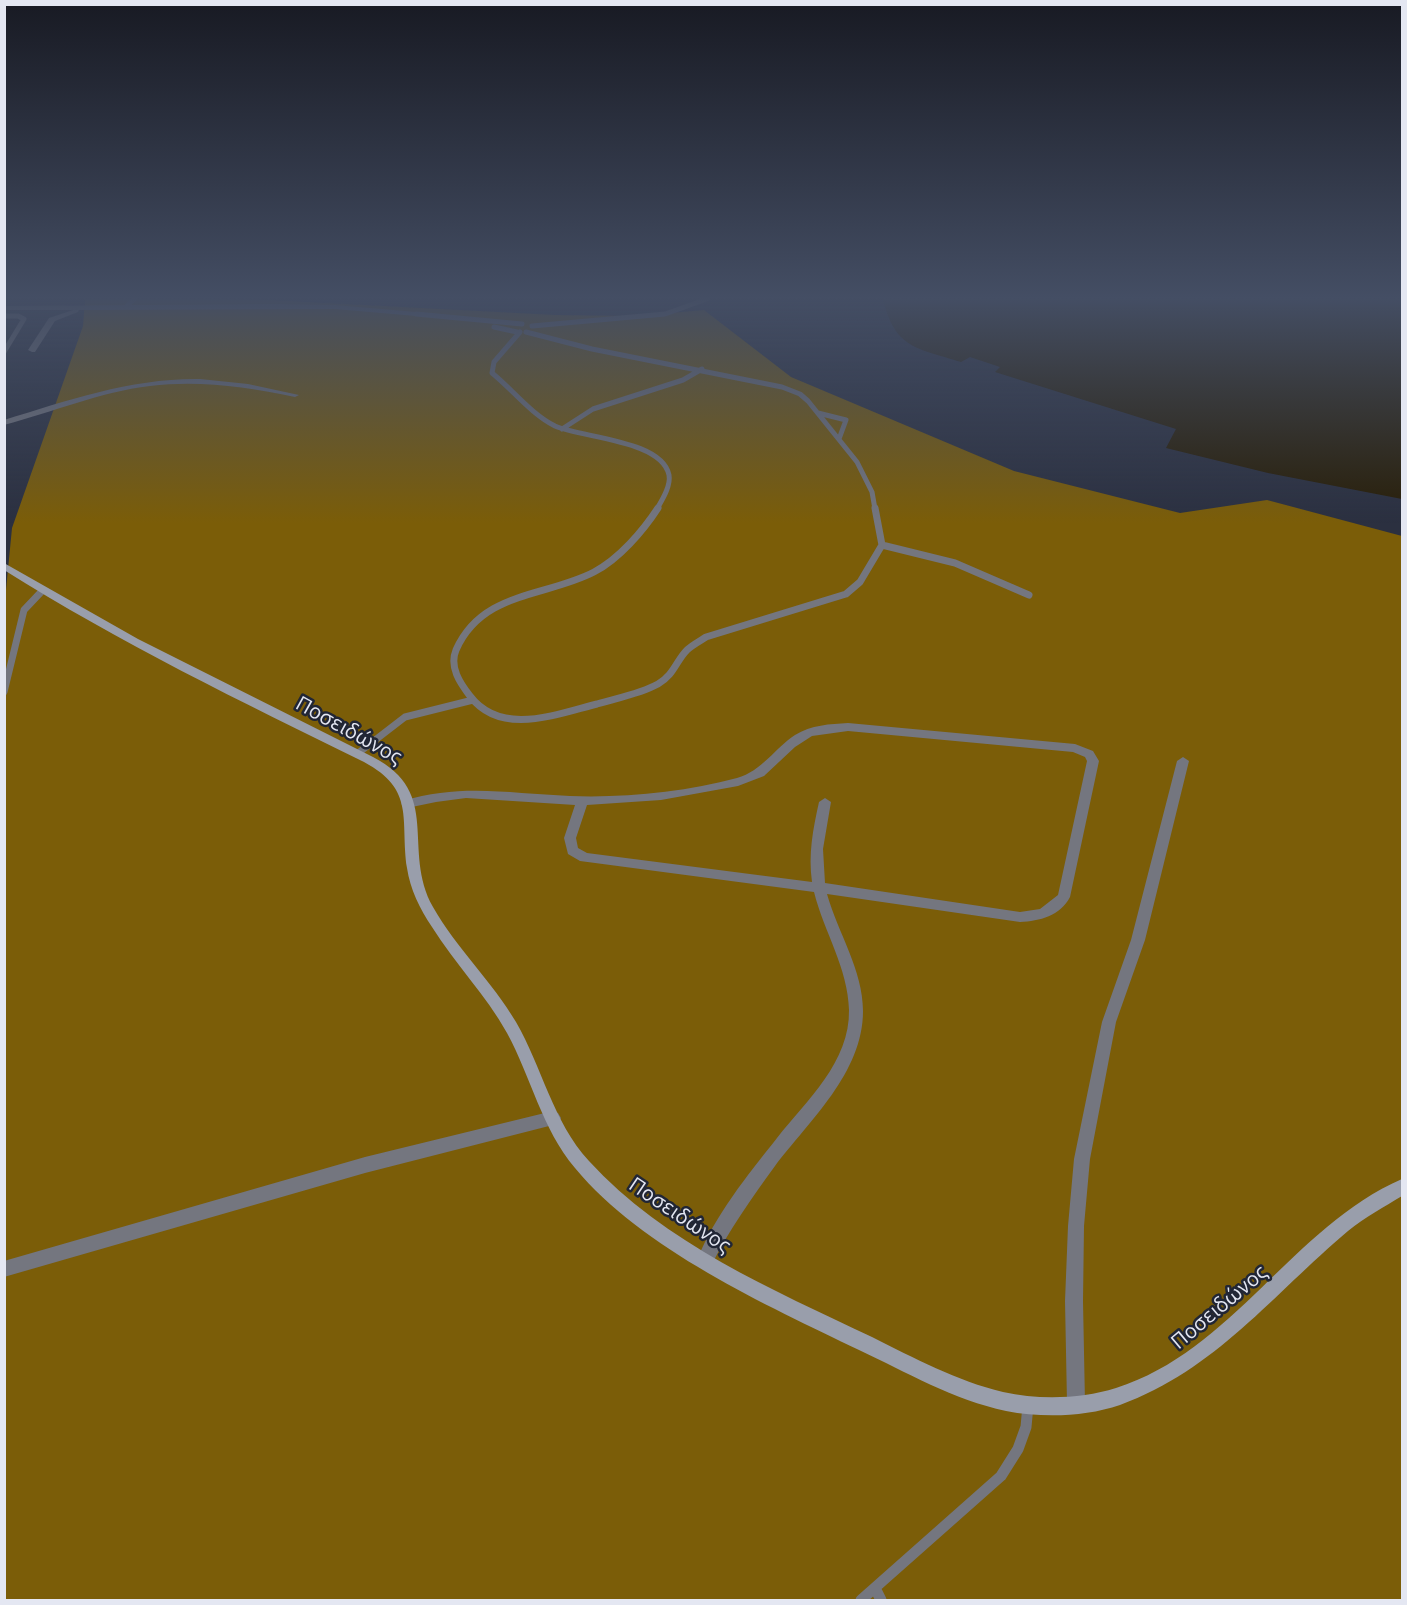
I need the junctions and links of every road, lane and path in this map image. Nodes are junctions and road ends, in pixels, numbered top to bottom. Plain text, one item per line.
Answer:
1 (493, 374) edge
2 (694, 374) edge
3 (723, 374) edge
4 (295, 395) dead end
5 (817, 412) junction
6 (4, 423) edge
7 (562, 429) junction
8 (839, 439) junction
9 (882, 545) junction
10 (4, 566) edge
11 (42, 591) junction
12 (1029, 595) dead end
13 (4, 692) edge
14 (473, 700) junction
15 (357, 753) junction
16 (1183, 761) dead end
17 (583, 801) junction
18 (825, 802) dead end
19 (407, 804) junction
20 (821, 888) junction
21 (553, 1118) junction
22 (1402, 1186) edge
23 (705, 1260) junction
24 (4, 1269) edge
25 (1076, 1403) junction
26 (1028, 1405) junction
27 (875, 1588) junction
28 (861, 1600) edge
29 (881, 1600) edge

1 - 7 lane
2 - 7 lane
3 - 5 lane
4 - 6 street
5 - 8 lane
5 - 8 lane
7 - 14 lane
8 - 9 lane
9 - 12 lane
9 - 14 lane
10 - 11 street, Ποσειδώνος
11 - 13 lane
11 - 15 street, Ποσειδώνος
14 - 15 lane
15 - 19 street, Ποσειδώνος
16 - 25 street
17 - 19 street
17 - 20 street
17 - 20 street
18 - 20 street
19 - 21 street, Ποσειδώνος
20 - 23 street
21 - 23 street, Ποσειδώνος
21 - 24 street
22 - 25 street, Ποσειδώνος
23 - 26 street, Ποσειδώνος
25 - 26 street, Ποσειδώνος
26 - 27 lane
27 - 28 lane
27 - 29 lane

